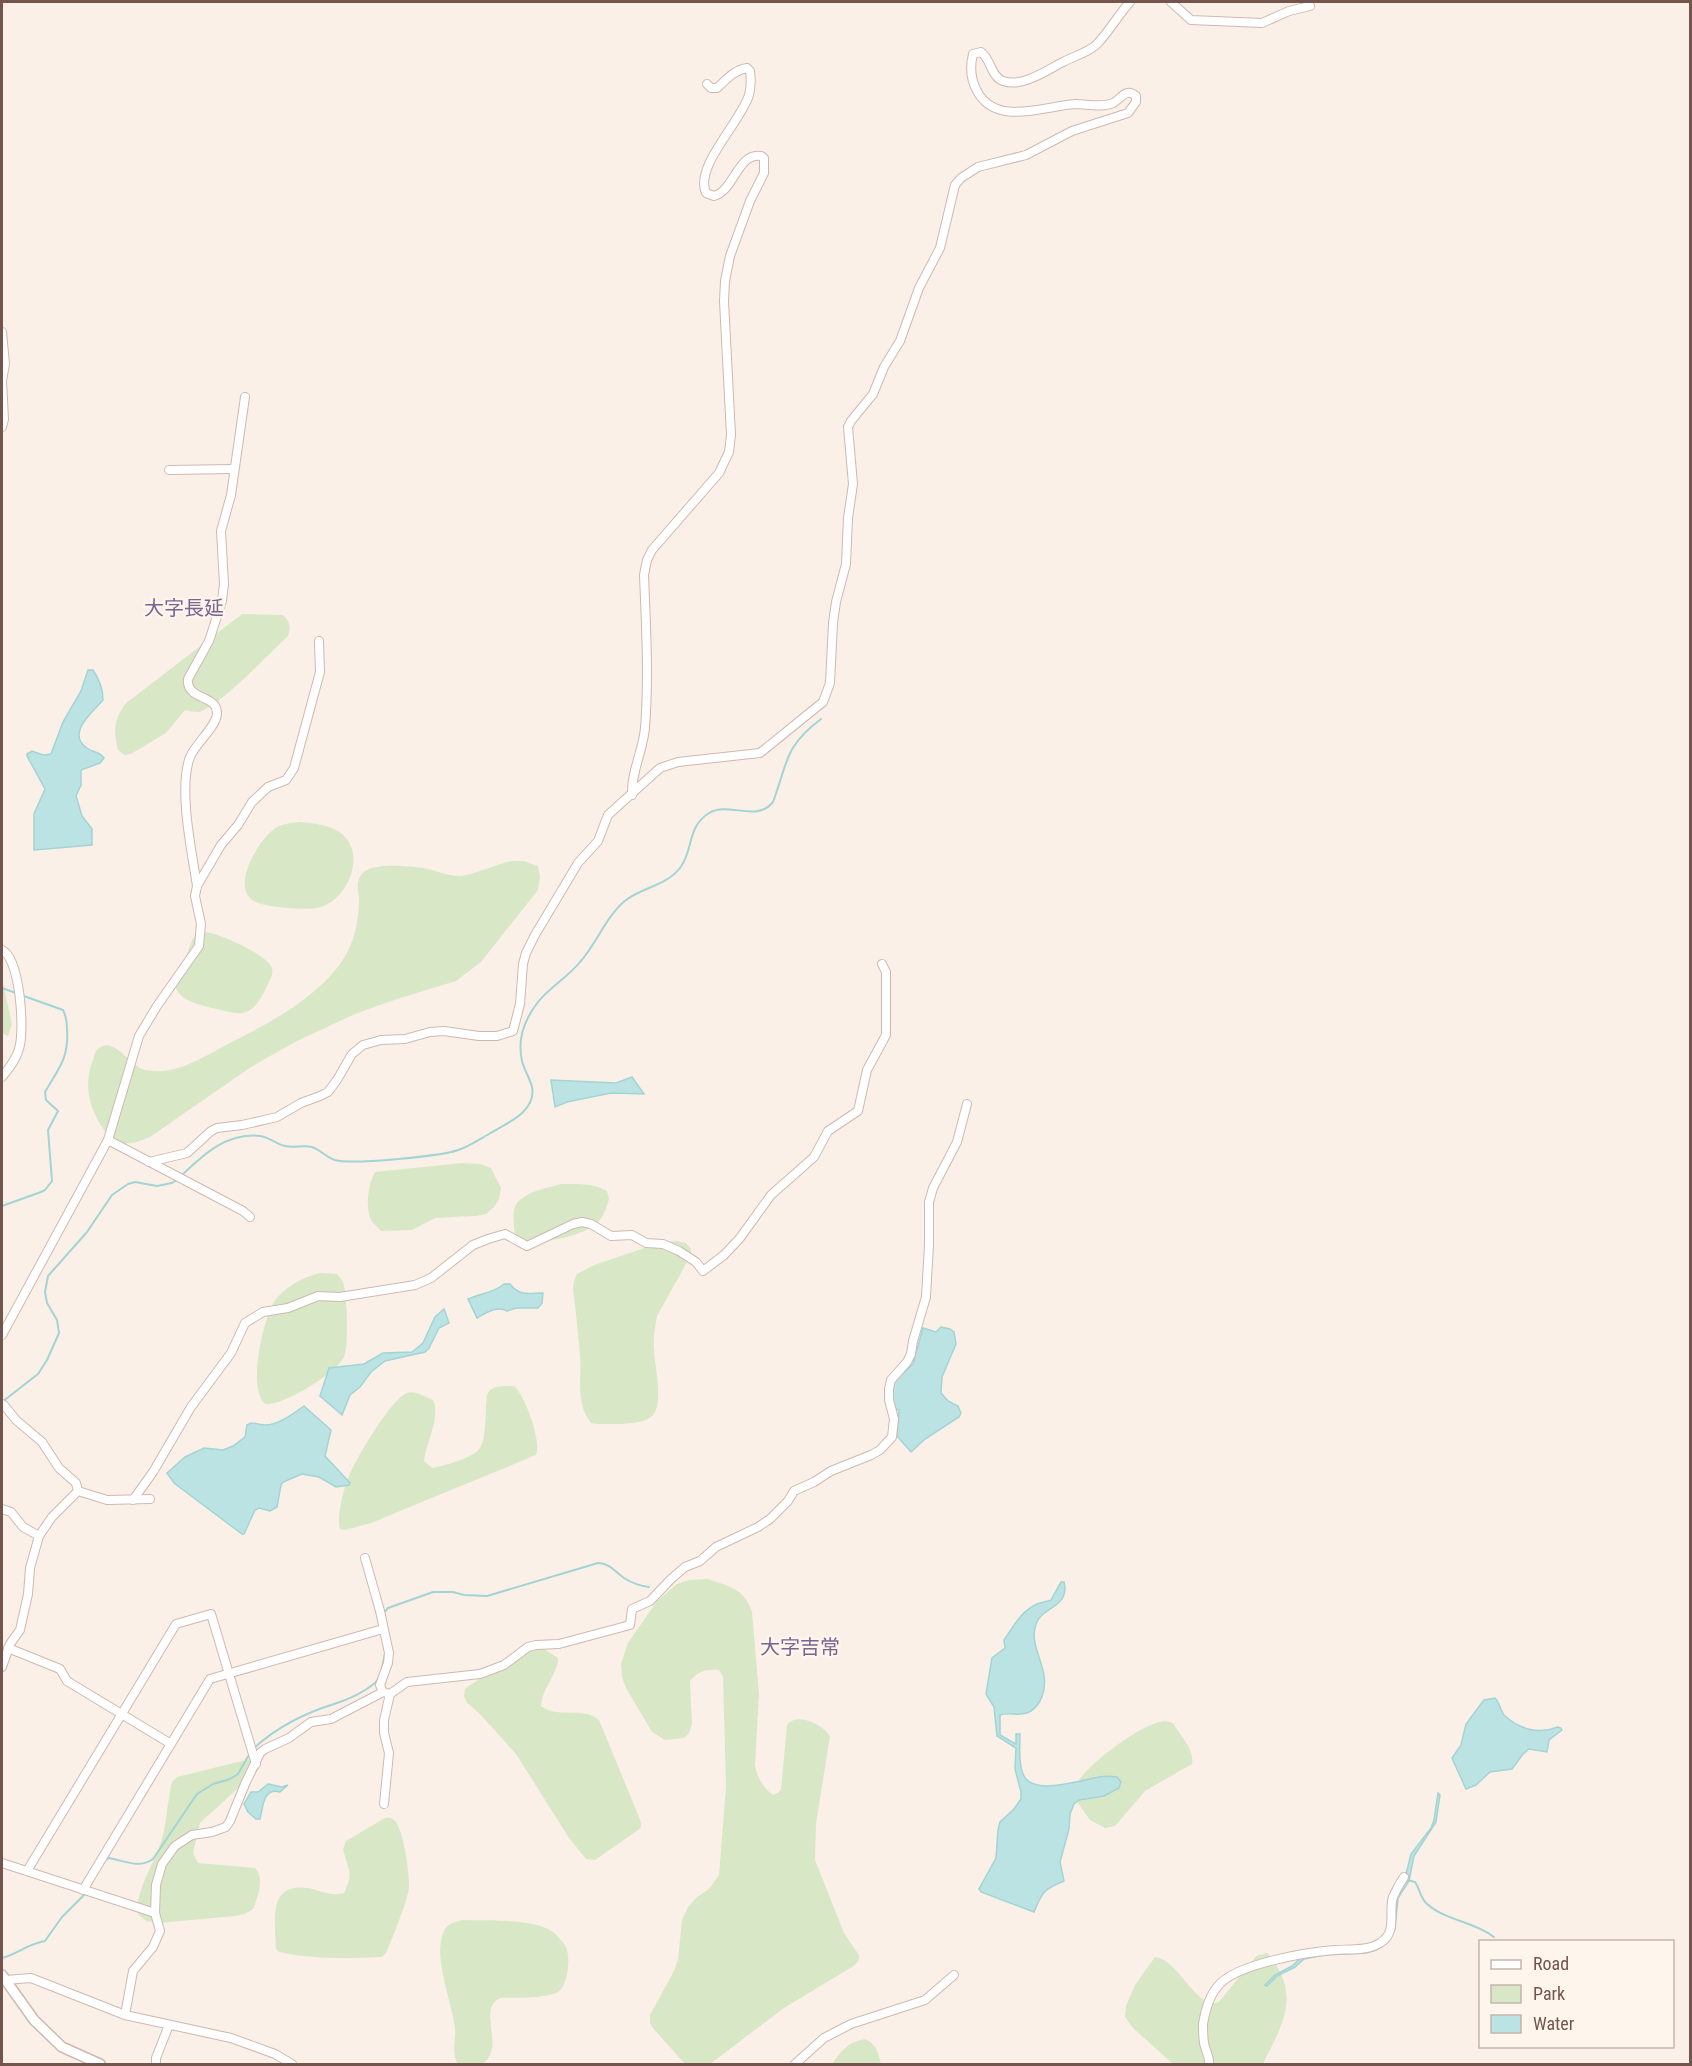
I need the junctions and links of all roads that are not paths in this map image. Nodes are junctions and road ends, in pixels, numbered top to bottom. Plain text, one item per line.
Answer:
1 (1130, 2) edge
2 (1171, 2) edge
3 (1310, 6) dead end
4 (706, 84) dead end
5 (2, 332) edge
6 (245, 397) dead end
7 (2, 427) edge
8 (233, 469) junction
9 (169, 470) dead end
10 (319, 641) dead end
11 (632, 795) junction
12 (197, 886) junction
13 (2, 950) edge
14 (882, 964) dead end
15 (2, 1077) edge
16 (967, 1104) dead end
17 (108, 1140) junction
18 (149, 1162) junction
19 (250, 1217) dead end
20 (2, 1335) edge
21 (2, 1404) edge
22 (78, 1491) junction
23 (150, 1499) dead end
24 (134, 1500) junction
25 (2, 1509) edge
26 (39, 1536) junction
27 (365, 1557) dead end
28 (383, 1629) junction
29 (8, 1648) junction
30 (2, 1664) edge
31 (228, 1673) junction
32 (386, 1693) junction
33 (121, 1715) junction
34 (171, 1744) junction
35 (256, 1764) junction
36 (384, 1804) dead end
37 (2, 1863) edge
38 (27, 1871) junction
39 (1404, 1877) dead end
40 (83, 1890) junction
41 (154, 1913) junction
42 (954, 1975) dead end
43 (4, 1978) edge
44 (125, 2015) junction
45 (169, 2025) junction
46 (100, 2064) edge
47 (156, 2064) edge
48 (292, 2064) edge
49 (795, 2064) edge
50 (1209, 2064) edge

1 - 11 street
2 - 3 street
4 - 11 street
5 - 7 street
6 - 8 street
8 - 9 street
8 - 12 street
10 - 12 street
11 - 18 street
12 - 17 street
13 - 15 street
14 - 24 street
16 - 32 street
17 - 18 street
17 - 20 street
18 - 19 street
21 - 22 street
22 - 24 street
22 - 26 street
23 - 24 street
25 - 26 street
26 - 29 street
27 - 28 street
28 - 31 street
28 - 32 street
29 - 30 street
29 - 33 street
31 - 33 street
31 - 34 street
31 - 35 street
32 - 35 street
32 - 36 street
33 - 34 street
33 - 38 street
34 - 40 street
35 - 41 street
37 - 38 street
38 - 40 street
39 - 50 street
40 - 41 street
41 - 44 street
42 - 49 street
43 - 44 street
43 - 46 street
44 - 45 street
45 - 47 street
45 - 48 street

